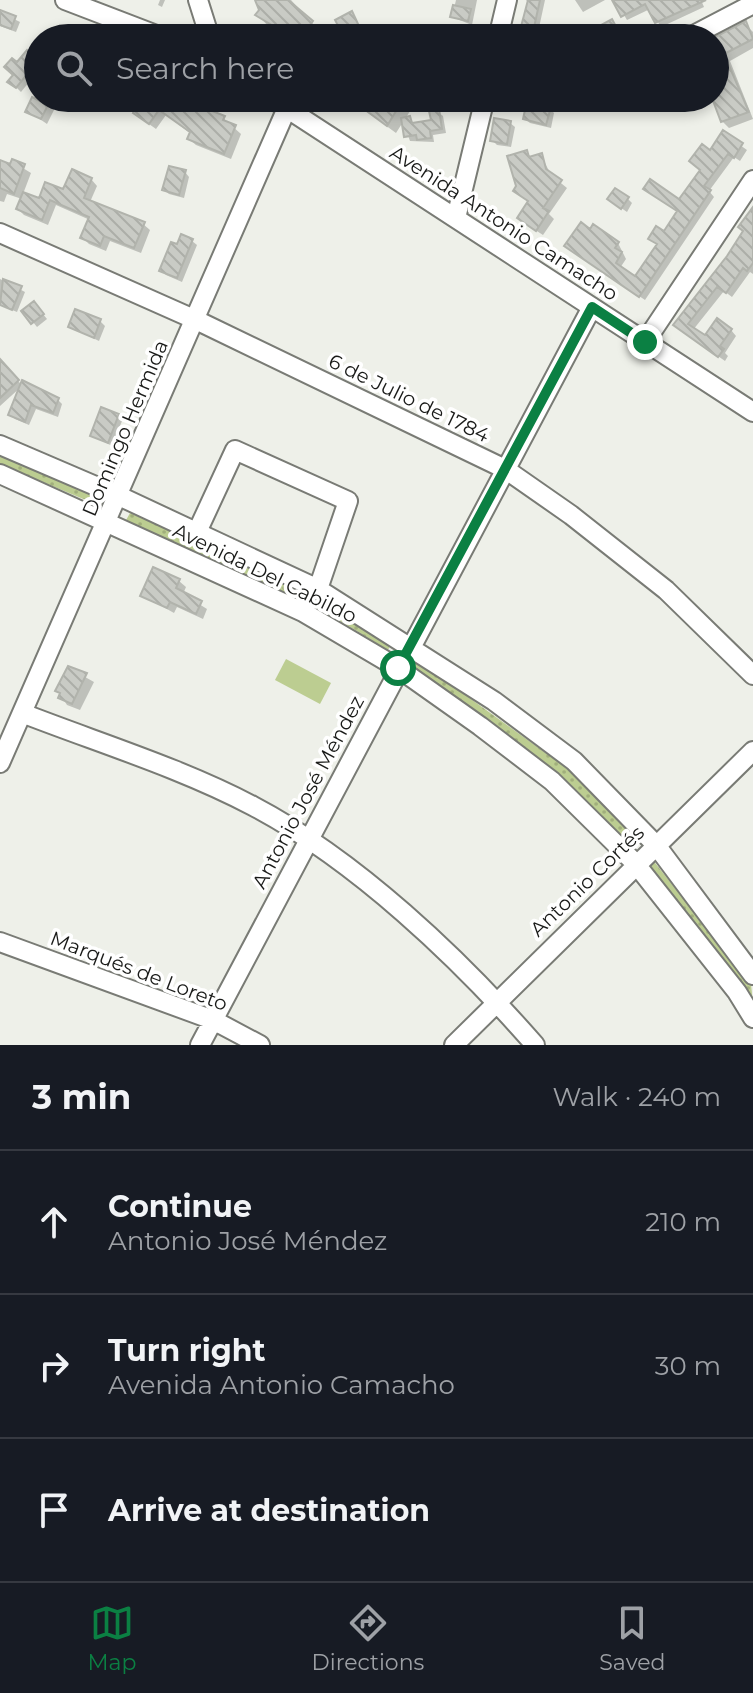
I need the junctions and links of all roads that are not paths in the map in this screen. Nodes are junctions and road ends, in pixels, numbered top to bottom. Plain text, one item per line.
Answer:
1 (65, 0) edge
2 (198, 0) edge
3 (507, 0) edge
4 (753, 4) edge
5 (128, 24) edge
6 (206, 24) edge
7 (501, 24) edge
8 (715, 24) edge
9 (276, 112) edge
10 (293, 112) edge
11 (482, 112) edge
12 (753, 180) edge
13 (456, 218) junction
14 (0, 233) edge
15 (592, 307) junction
16 (196, 320) junction
17 (645, 342) junction
18 (753, 412) edge
19 (0, 445) edge
20 (505, 469) junction
21 (0, 474) edge
22 (119, 496) junction
23 (108, 522) junction
24 (197, 532) junction
25 (318, 589) junction
26 (410, 646) junction
27 (398, 668) junction
28 (753, 675) edge
29 (22, 713) junction
30 (753, 751) edge
31 (0, 763) edge
32 (308, 839) junction
33 (656, 845) junction
34 (635, 863) junction
35 (0, 942) edge
36 (753, 975) edge
37 (497, 1002) junction
38 (753, 1018) edge
39 (213, 1020) junction
40 (200, 1045) edge
41 (260, 1045) edge
42 (454, 1045) edge
43 (535, 1045) edge

1 - 5 street
2 - 6 street
3 - 7 street
4 - 8 street
9 - 16 street, Domingo Hermida
10 - 13 street, Avenida Antonio Camacho
11 - 13 street
12 - 17 street
13 - 15 street, Avenida Antonio Camacho
14 - 16 street, 6 de Julio de 1784
15 - 17 street, Avenida Antonio Camacho
15 - 20 street, Antonio José Méndez
16 - 20 street, 6 de Julio de 1784
16 - 22 street, Domingo Hermida
17 - 18 street, Avenida Antonio Camacho
19 - 22 street, Avenida Del Cabildo
20 - 26 street, Antonio José Méndez
20 - 28 street, 6 de Julio de 1784
21 - 23 street, Avenida Del Cabildo
22 - 23 street, Domingo Hermida
22 - 24 street, Avenida Del Cabildo
23 - 27 street, Avenida Del Cabildo
23 - 29 street, Domingo Hermida
24 - 25 street, Avenida Del Cabildo
24 - 25 street
25 - 26 street, Avenida Del Cabildo
26 - 27 street, Antonio José Méndez
26 - 33 street, Avenida Del Cabildo
27 - 32 street, Antonio José Méndez
27 - 34 street, Avenida Del Cabildo
29 - 31 street, Domingo Hermida
29 - 32 street
30 - 33 street, Antonio Cortés
32 - 37 street
32 - 39 street, Antonio José Méndez
33 - 34 street, Antonio Cortés
33 - 36 street, Avenida Del Cabildo
34 - 37 street, Antonio Cortés
34 - 38 street, Avenida Del Cabildo
35 - 39 street, Marqués de Loreto
37 - 42 street, Antonio Cortés
37 - 43 street
39 - 40 street, Antonio José Méndez
39 - 41 street, Marqués de Loreto

